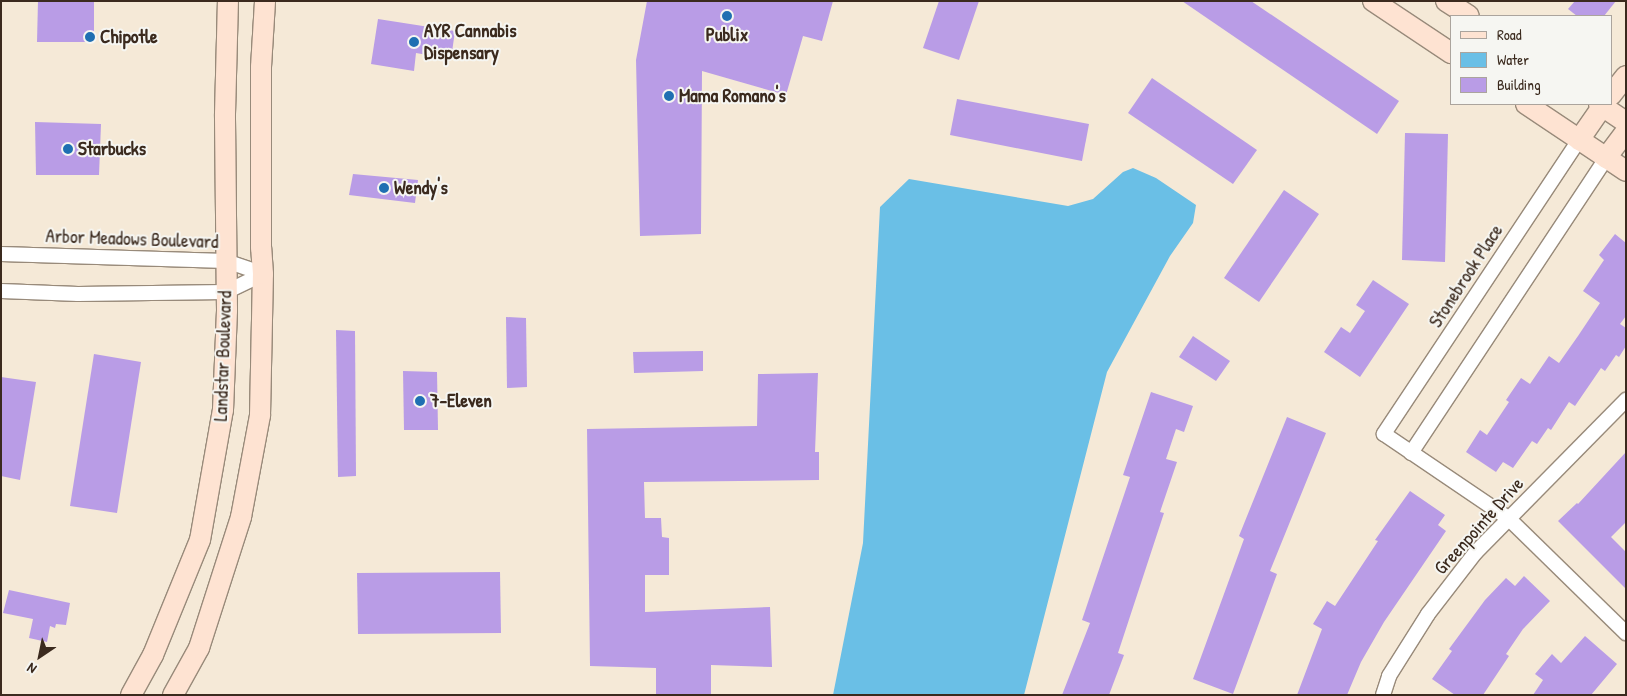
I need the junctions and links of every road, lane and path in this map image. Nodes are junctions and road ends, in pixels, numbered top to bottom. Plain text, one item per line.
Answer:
1 (228, 1) edge
2 (265, 1) edge
3 (1374, 1) edge
4 (1446, 1) edge
5 (1467, 15) edge
6 (1450, 52) edge
7 (1626, 76) edge
8 (1612, 93) edge
9 (1527, 105) edge
10 (1602, 105) edge
11 (1607, 105) edge
12 (1626, 122) edge
13 (1626, 131) edge
14 (1579, 140) junction
15 (1606, 158) junction
16 (1626, 171) edge
17 (1, 254) edge
18 (226, 260) junction
19 (263, 274) junction
20 (1, 291) edge
21 (226, 292) junction
22 (1626, 400) edge
23 (1411, 453) junction
24 (1508, 518) junction
25 (1626, 633) edge
26 (131, 695) edge
27 (173, 695) edge
28 (1383, 695) edge

1 - 18 main road, Landstar Boulevard
2 - 19 main road, Landstar Boulevard
3 - 6 main road
4 - 5 main road
7 - 8 main road
9 - 14 main road
10 - 14 main road
11 - 12 main road
13 - 15 main road
14 - 15 main road
14 - 23 street, Stonebrook Place
15 - 16 main road
15 - 23 street
17 - 18 street, Arbor Meadows Boulevard
18 - 19 street, Arbor Meadows Boulevard
18 - 21 main road, Landstar Boulevard
19 - 21 street
19 - 27 main road, Landstar Boulevard
20 - 21 street
21 - 26 main road, Landstar Boulevard
22 - 24 street, Greenpointe Drive
23 - 24 street
24 - 25 street
24 - 28 street, Greenpointe Drive

